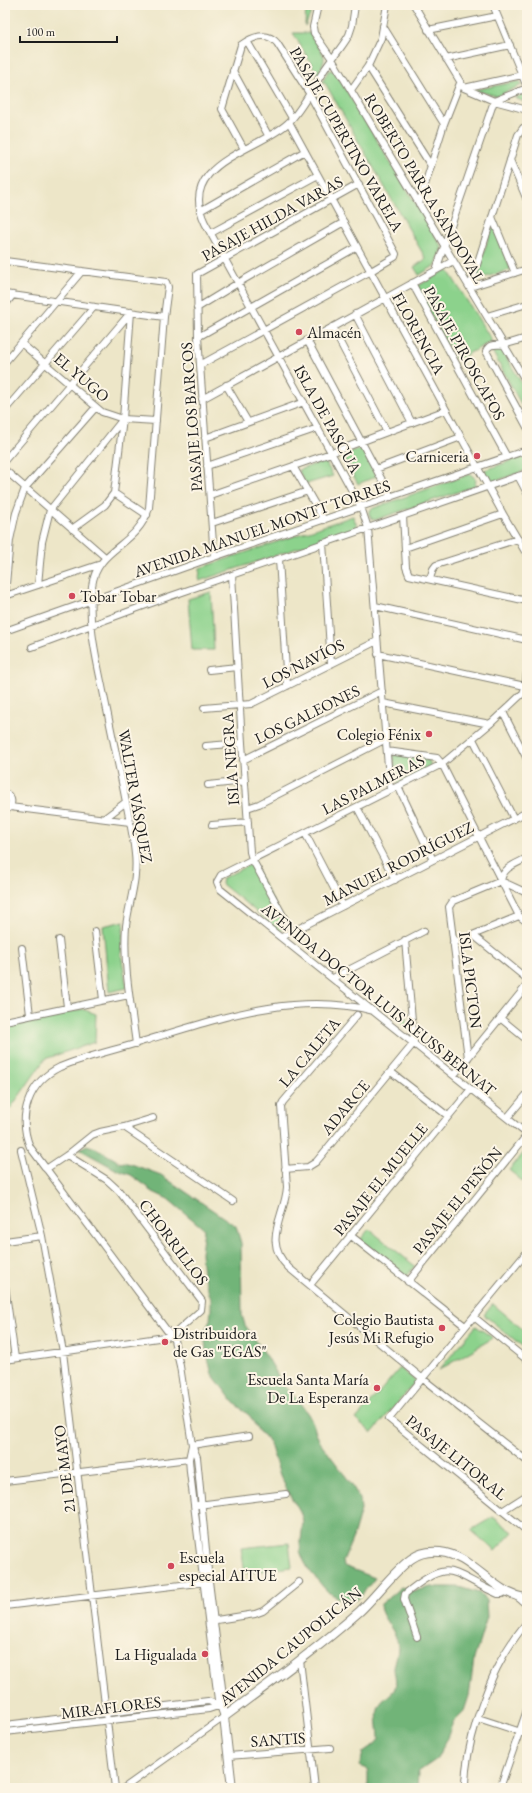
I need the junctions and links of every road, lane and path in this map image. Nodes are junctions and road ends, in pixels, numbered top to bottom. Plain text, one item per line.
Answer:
1 (318, 5) edge
2 (355, 5) edge
3 (387, 5) edge
4 (414, 5) edge
5 (493, 5) edge
6 (497, 16) junction
7 (383, 26) junction
8 (428, 30) junction
9 (247, 41) junction
10 (510, 45) junction
11 (332, 59) junction
12 (446, 59) junction
13 (368, 66) junction
14 (233, 71) junction
15 (522, 75) junction
16 (462, 85) junction
17 (527, 88) edge
18 (351, 90) junction
19 (309, 93) junction
20 (494, 101) junction
21 (527, 110) edge
22 (290, 120) junction
23 (444, 124) junction
24 (527, 127) edge
25 (268, 135) junction
26 (244, 149) junction
27 (304, 151) junction
28 (510, 160) junction
29 (430, 166) junction
30 (318, 175) junction
31 (359, 184) junction
32 (331, 199) junction
33 (527, 200) edge
34 (419, 204) junction
35 (200, 211) junction
36 (492, 217) junction
37 (344, 222) junction
38 (211, 233) junction
39 (445, 246) junction
40 (357, 247) junction
41 (225, 259) junction
42 (5, 261) edge
43 (453, 261) junction
44 (527, 269) edge
45 (436, 270) junction
46 (82, 271) junction
47 (371, 271) junction
48 (515, 273) junction
49 (197, 274) joint
50 (238, 282) junction
51 (412, 283) junction
52 (470, 287) junction
53 (5, 294) edge
54 (14, 295) junction
55 (385, 297) junction
56 (57, 301) junction
57 (527, 304) edge
58 (5, 305) edge
59 (94, 307) junction
60 (251, 307) junction
61 (198, 308) junction
62 (131, 312) junction
63 (355, 314) junction
64 (487, 316) junction
65 (164, 317) junction
66 (332, 327) junction
67 (264, 330) junction
68 (198, 337) junction
69 (527, 338) edge
70 (307, 340) junction
71 (21, 343) junction
72 (504, 345) junction
73 (278, 356) junction
74 (5, 362) edge
75 (45, 363) junction
76 (200, 366) junction
77 (524, 372) edge
78 (527, 383) edge
79 (70, 385) junction
80 (226, 385) junction
81 (202, 399) junction
82 (304, 402) junction
83 (96, 407) junction
84 (5, 410) edge
85 (446, 410) junction
86 (124, 419) junction
87 (156, 421) junction
88 (248, 422) junction
89 (412, 423) junction
90 (527, 427) edge
91 (318, 428) junction
92 (387, 432) junction
93 (461, 437) junction
94 (205, 438) junction
95 (360, 442) junction
96 (527, 450) edge
97 (331, 453) junction
98 (507, 457) junction
99 (5, 460) edge
100 (208, 466) junction
101 (293, 466) junction
102 (477, 467) junction
103 (376, 469) junction
104 (5, 470) edge
105 (527, 473) edge
106 (518, 476) junction
107 (488, 487) junction
108 (26, 488) junction
109 (308, 491) junction
110 (114, 493) junction
111 (527, 493) edge
112 (210, 495) junction
113 (391, 497) junction
114 (361, 508) junction
115 (50, 510) junction
116 (503, 514) junction
117 (147, 515) junction
118 (403, 516) junction
119 (324, 520) junction
120 (212, 523) junction
121 (368, 528) junction
122 (72, 529) junction
123 (8, 539) edge
124 (518, 539) junction
125 (323, 543) junction
126 (405, 548) junction
127 (527, 555) edge
128 (105, 557) junction
129 (214, 557) junction
130 (279, 559) junction
131 (98, 565) junction
132 (232, 575) junction
133 (430, 579) junction
134 (38, 585) junction
135 (5, 596) edge
136 (527, 601) edge
137 (92, 602) junction
138 (375, 606) junction
139 (92, 625) junction
140 (5, 631) edge
141 (527, 640) edge
142 (377, 641) junction
143 (32, 647) dead end
144 (378, 654) junction
145 (331, 664) junction
146 (237, 667) junction
147 (209, 670) dead end
148 (527, 672) edge
149 (526, 682) edge
150 (287, 686) junction
151 (382, 692) junction
152 (383, 703) junction
153 (239, 704) junction
154 (204, 708) dead end
155 (503, 712) junction
156 (490, 724) junction
157 (386, 739) junction
158 (473, 739) junction
159 (242, 743) junction
160 (206, 746) dead end
161 (387, 751) junction
162 (243, 760) junction
163 (527, 760) edge
164 (442, 764) junction
165 (245, 782) junction
166 (208, 785) dead end
167 (398, 786) junction
168 (390, 790) junction
169 (5, 793) edge
170 (126, 802) junction
171 (357, 807) junction
172 (247, 808) junction
173 (8, 809) edge
174 (527, 812) edge
175 (105, 818) junction
176 (514, 819) junction
177 (130, 822) junction
178 (248, 822) junction
179 (212, 825) dead end
180 (305, 833) junction
181 (479, 837) junction
182 (527, 858) edge
183 (252, 859) junction
184 (433, 860) junction
185 (395, 880) junction
186 (501, 881) junction
187 (216, 882) joint
188 (527, 893) edge
189 (343, 906) junction
190 (519, 916) junction
191 (527, 922) edge
192 (424, 930) dead end
193 (95, 931) dead end
194 (292, 932) junction
195 (473, 935) junction
196 (282, 937) junction
197 (59, 940) dead end
198 (405, 940) junction
199 (453, 943) junction
200 (22, 948) dead end
201 (332, 978) junction
202 (527, 979) edge
203 (527, 985) edge
204 (129, 995) junction
205 (103, 1000) junction
206 (67, 1007) junction
207 (374, 1011) junction
208 (30, 1015) junction
209 (357, 1015) dead end
210 (500, 1018) junction
211 (5, 1021) edge
212 (527, 1040) edge
213 (414, 1043) junction
214 (136, 1044) junction
215 (468, 1058) junction
216 (391, 1072) junction
217 (454, 1075) junction
218 (471, 1089) junction
219 (527, 1094) edge
220 (448, 1116) junction
221 (153, 1118) dead end
222 (507, 1118) junction
223 (124, 1127) junction
224 (527, 1134) edge
225 (21, 1150) dead end
226 (67, 1155) junction
227 (46, 1169) junction
228 (285, 1169) junction
229 (233, 1201) dead end
230 (42, 1236) junction
231 (350, 1236) junction
232 (5, 1241) edge
233 (527, 1252) edge
234 (408, 1282) junction
235 (310, 1285) junction
236 (5, 1286) edge
237 (474, 1316) junction
238 (466, 1326) junction
239 (172, 1336) junction
240 (63, 1352) junction
241 (15, 1358) junction
242 (5, 1360) edge
243 (527, 1360) edge
244 (422, 1378) junction
245 (250, 1436) dead end
246 (192, 1445) junction
247 (189, 1459) junction
248 (527, 1461) edge
249 (77, 1472) junction
250 (5, 1481) edge
251 (286, 1494) dead end
252 (527, 1494) edge
253 (202, 1504) junction
254 (194, 1505) junction
255 (502, 1510) junction
256 (527, 1531) edge
257 (206, 1582) junction
258 (299, 1582) dead end
259 (510, 1593) junction
260 (92, 1596) junction
261 (527, 1598) edge
262 (527, 1605) edge
263 (5, 1606) edge
264 (211, 1621) junction
265 (527, 1622) edge
266 (417, 1637) dead end
267 (300, 1660) junction
268 (222, 1705) junction
269 (527, 1710) edge
270 (106, 1712) junction
271 (224, 1717) junction
272 (478, 1718) junction
273 (107, 1721) junction
274 (5, 1725) edge
275 (520, 1731) junction
276 (5, 1732) edge
277 (527, 1734) edge
278 (330, 1748) dead end
279 (312, 1750) junction
280 (228, 1756) junction
281 (527, 1780) edge
282 (115, 1788) edge
283 (124, 1788) edge
284 (232, 1788) edge
285 (315, 1788) edge
286 (465, 1788) edge
287 (500, 1788) edge
288 (524, 1788) edge

1 - 11 street, ROBERTO PARRA SANDOVAL
2 - 11 street
3 - 7 street
4 - 8 street
5 - 6 street
6 - 8 street
6 - 10 street
7 - 13 street
7 - 23 street
8 - 12 street
9 - 14 street
9 - 19 street, PASAJE CUPERTINO VARELA
9 - 22 street, FLORENCIA
10 - 12 street
10 - 15 street
11 - 18 street, ROBERTO PARRA SANDOVAL
11 - 19 street
12 - 16 street
13 - 18 street
13 - 29 street
14 - 25 street
14 - 26 street
15 - 16 street
15 - 17 street
16 - 20 street
16 - 23 street
17 - 20 street
18 - 34 street, ROBERTO PARRA SANDOVAL
19 - 22 street
19 - 31 street, PASAJE CUPERTINO VARELA
20 - 21 street
20 - 39 street
22 - 25 street, ISLA DE PASCUA
22 - 27 street, FLORENCIA
23 - 29 street
24 - 28 street
25 - 26 street, ISLA DE PASCUA
26 - 35 street, ISLA DE PASCUA
27 - 30 street, FLORENCIA
27 - 35 street
28 - 33 street
28 - 36 street
29 - 34 street
30 - 32 street, FLORENCIA
30 - 38 street
31 - 32 street, PASAJE HILDA VARAS
31 - 47 street, PASAJE CUPERTINO VARELA
32 - 37 street, FLORENCIA
32 - 41 street, PASAJE HILDA VARAS
34 - 39 street, ROBERTO PARRA SANDOVAL
35 - 38 street, ISLA DE PASCUA
36 - 48 street
36 - 52 street
37 - 40 street, FLORENCIA
37 - 50 street
38 - 41 street, ISLA DE PASCUA
39 - 43 street, ROBERTO PARRA SANDOVAL
39 - 45 street
40 - 47 street, FLORENCIA
40 - 60 street
41 - 49 street, PASAJE HILDA VARAS
41 - 50 street, ISLA DE PASCUA
42 - 46 street
43 - 45 street
43 - 52 street, ROBERTO PARRA SANDOVAL
44 - 48 street
45 - 51 street
46 - 56 street
46 - 65 street
47 - 55 street, FLORENCIA
47 - 67 street
48 - 52 street
49 - 61 street, PASAJE LOS BARCOS
50 - 60 street, ISLA DE PASCUA
50 - 61 street
51 - 55 street
51 - 98 street, PASAJE PIROSCAFOS
52 - 64 street, ROBERTO PARRA SANDOVAL
53 - 54 street
54 - 56 street
54 - 58 street
55 - 63 street
55 - 85 street, FLORENCIA
56 - 59 street
56 - 71 street
57 - 64 street
59 - 62 street
59 - 75 street
60 - 67 street, ISLA DE PASCUA
60 - 68 street
61 - 68 street, PASAJE LOS BARCOS
62 - 65 street
62 - 79 street
62 - 86 street
63 - 66 street
63 - 89 street
64 - 72 street, ROBERTO PARRA SANDOVAL
65 - 87 street
66 - 70 street
66 - 92 street
67 - 73 street, ISLA DE PASCUA
67 - 76 street
68 - 76 street, PASAJE LOS BARCOS
69 - 72 street
70 - 73 street
70 - 95 street
71 - 74 street
71 - 75 street, EL YUGO
72 - 77 street, ROBERTO PARRA SANDOVAL
72 - 90 street
73 - 80 street
73 - 82 street, ISLA DE PASCUA
75 - 79 street, EL YUGO
75 - 84 street
76 - 81 street, PASAJE LOS BARCOS
77 - 78 street, ROBERTO PARRA SANDOVAL
79 - 83 street, EL YUGO
79 - 99 street
80 - 81 street
80 - 88 street
81 - 94 street, PASAJE LOS BARCOS
82 - 88 street
82 - 91 street, ISLA DE PASCUA
83 - 86 street, EL YUGO
83 - 108 street
85 - 89 street
85 - 93 street, FLORENCIA
86 - 87 street, EL YUGO
86 - 110 street
86 - 115 street
87 - 117 street
88 - 94 street
89 - 92 street
91 - 97 street, ISLA DE PASCUA
91 - 100 street
92 - 95 street
93 - 102 street, FLORENCIA
93 - 103 street
94 - 100 street, PASAJE LOS BARCOS
95 - 97 street
95 - 103 street
96 - 98 street, AVENIDA MANUEL MONTT TORRES
97 - 101 street
97 - 114 street, ISLA DE PASCUA
98 - 102 street, AVENIDA MANUEL MONTT TORRES
100 - 112 street, PASAJE LOS BARCOS
101 - 109 street
101 - 112 street
102 - 107 street, FLORENCIA
102 - 113 street, AVENIDA MANUEL MONTT TORRES
103 - 113 street
104 - 108 street
105 - 106 street
106 - 107 street
106 - 111 street
107 - 116 street, FLORENCIA
107 - 118 street
108 - 115 street
108 - 123 street
109 - 119 street
109 - 120 street
110 - 117 street
110 - 122 street
112 - 120 street, PASAJE LOS BARCOS
113 - 114 street, AVENIDA MANUEL MONTT TORRES
114 - 119 street, AVENIDA MANUEL MONTT TORRES
114 - 121 street, ISLA DE PASCUA
115 - 122 street
115 - 134 street
116 - 124 street, FLORENCIA
116 - 126 street
117 - 128 street
118 - 121 street
118 - 126 street
119 - 129 street, AVENIDA MANUEL MONTT TORRES
120 - 129 street, PASAJE LOS BARCOS
121 - 125 street
121 - 138 street, ISLA DE PASCUA
122 - 128 street
123 - 135 street
124 - 127 street, FLORENCIA
124 - 133 street
125 - 130 street
125 - 145 street
126 - 133 street
128 - 131 street
129 - 137 street, AVENIDA MANUEL MONTT TORRES
130 - 132 street
130 - 150 street
131 - 134 street
131 - 137 street, WALTER VÁSQUEZ
132 - 139 street
132 - 146 street, ISLA NEGRA
133 - 136 street
134 - 135 street
137 - 139 street, WALTER VÁSQUEZ
137 - 140 street, AVENIDA MANUEL MONTT TORRES
138 - 141 street
138 - 142 street, ISLA DE PASCUA
139 - 143 street
139 - 170 street, WALTER VÁSQUEZ
142 - 144 street, ISLA DE PASCUA
142 - 145 street, LOS NAVÍOS
144 - 149 street
144 - 151 street, ISLA DE PASCUA
145 - 150 street, LOS NAVÍOS
146 - 147 street
146 - 153 street, ISLA NEGRA
148 - 149 street
149 - 155 street, LAS PALMERAS
150 - 153 street, LOS NAVÍOS
151 - 152 street, ISLA DE PASCUA
151 - 162 street, LOS GALEONES
152 - 156 street
152 - 157 street, ISLA DE PASCUA
153 - 154 street, LOS NAVÍOS
153 - 159 street, ISLA NEGRA
155 - 156 street, LAS PALMERAS
155 - 163 street
156 - 158 street, LAS PALMERAS
157 - 161 street, ISLA DE PASCUA
157 - 172 street
158 - 164 street, LAS PALMERAS
158 - 176 street
159 - 160 street
159 - 162 street, ISLA NEGRA
161 - 164 street
161 - 168 street, ISLA DE PASCUA
162 - 165 street, ISLA NEGRA
164 - 167 street, LAS PALMERAS
164 - 181 street
165 - 166 street
165 - 172 street, ISLA NEGRA
167 - 168 street, LAS PALMERAS
167 - 184 street
168 - 171 street, LAS PALMERAS
169 - 173 street
170 - 175 street
170 - 177 street, WALTER VÁSQUEZ
171 - 180 street, LAS PALMERAS
171 - 185 street
172 - 178 street, ISLA NEGRA
173 - 175 street
174 - 176 street, MANUEL RODRÍGUEZ
175 - 177 street
176 - 181 street, MANUEL RODRÍGUEZ
177 - 204 street, WALTER VÁSQUEZ
178 - 179 street
178 - 183 street, ISLA NEGRA
180 - 183 street, LAS PALMERAS
180 - 189 street
181 - 184 street, MANUEL RODRÍGUEZ
181 - 186 street
182 - 186 street
183 - 187 street, LAS PALMERAS
183 - 194 street, ISLA NEGRA
184 - 185 street, MANUEL RODRÍGUEZ
185 - 189 street, MANUEL RODRÍGUEZ
186 - 188 street
186 - 190 street
186 - 199 street, ISLA PICTON
187 - 196 street, AVENIDA DOCTOR LUIS REUSS BERNAT
189 - 194 street, MANUEL RODRÍGUEZ
190 - 191 street
190 - 195 street
192 - 198 street
193 - 205 street
194 - 196 street, MANUEL RODRÍGUEZ
195 - 199 street
195 - 202 street
196 - 201 street, AVENIDA DOCTOR LUIS REUSS BERNAT
197 - 206 street
198 - 201 street
198 - 213 street
199 - 215 street, ISLA PICTON
200 - 208 street
201 - 207 street, AVENIDA DOCTOR LUIS REUSS BERNAT
203 - 210 street
204 - 205 street
204 - 214 street, WALTER VÁSQUEZ
205 - 206 street
206 - 208 street
207 - 213 street, AVENIDA DOCTOR LUIS REUSS BERNAT
207 - 214 street
208 - 211 street
209 - 228 street, LA CALETA
210 - 212 street
210 - 215 street
213 - 216 street, ADARCE
213 - 217 street, AVENIDA DOCTOR LUIS REUSS BERNAT
214 - 227 street
215 - 217 street
216 - 220 street
216 - 228 street, ADARCE
217 - 218 street, AVENIDA DOCTOR LUIS REUSS BERNAT
218 - 220 street, PASAJE EL MUELLE
218 - 222 street, AVENIDA DOCTOR LUIS REUSS BERNAT
219 - 222 street
220 - 231 street, PASAJE EL MUELLE
221 - 223 street
222 - 224 street, AVENIDA DOCTOR LUIS REUSS BERNAT
223 - 226 street
223 - 229 street
224 - 234 street, PASAJE EL PEÑÓN
225 - 230 street, 21 DE MAYO
226 - 227 street
226 - 239 street, CHORRILLOS
227 - 239 street
228 - 235 street
230 - 232 street
230 - 240 street, 21 DE MAYO
231 - 234 street
231 - 235 street, PASAJE EL MUELLE
233 - 237 street
234 - 238 street
235 - 244 street
236 - 241 street
237 - 238 street
237 - 243 street
238 - 244 street
239 - 240 street
239 - 246 street
240 - 241 street
240 - 249 street, 21 DE MAYO
241 - 242 street
244 - 248 street
244 - 255 street, PASAJE LITORAL
245 - 246 street
246 - 247 street
246 - 253 street
247 - 249 street
247 - 254 street
249 - 250 street
249 - 260 street, 21 DE MAYO
251 - 253 street
252 - 255 street
253 - 254 street
253 - 257 street
254 - 257 street
255 - 256 street, PASAJE LITORAL
257 - 260 street
257 - 264 street
258 - 264 street
259 - 261 main road
259 - 262 street
259 - 266 street
259 - 267 main road, AVENIDA CAUPOLICÁN
260 - 263 street
260 - 270 street, 21 DE MAYO
264 - 268 street
265 - 272 street
267 - 271 main road, AVENIDA CAUPOLICÁN
267 - 279 street
268 - 270 street, MIRAFLORES
268 - 271 street
268 - 273 street, MIRAFLORES
269 - 275 street
270 - 273 street, 21 DE MAYO
270 - 274 street, MIRAFLORES
271 - 280 main road
271 - 283 street, AVENIDA CAUPOLICÁN
272 - 275 street
272 - 286 street
273 - 276 street, MIRAFLORES
273 - 282 street, 21 DE MAYO
275 - 277 street
275 - 287 street
278 - 279 street, SANTIS
279 - 280 street, SANTIS
279 - 285 street
280 - 284 main road
281 - 288 street

